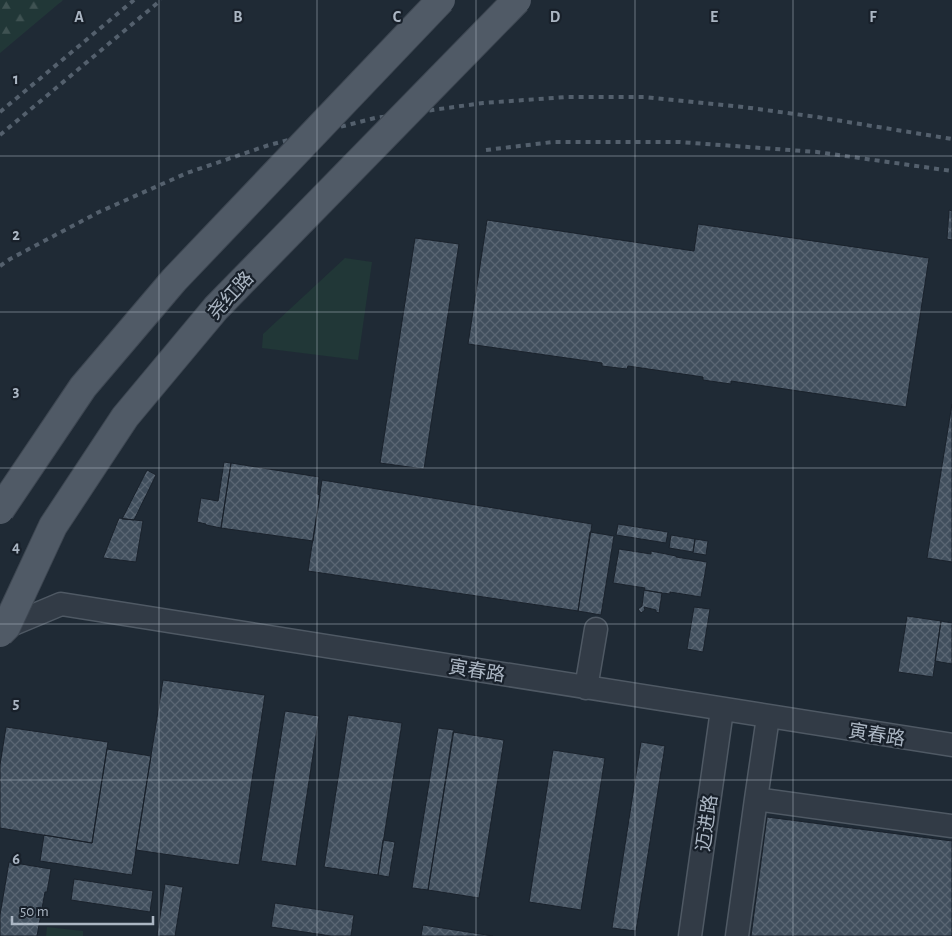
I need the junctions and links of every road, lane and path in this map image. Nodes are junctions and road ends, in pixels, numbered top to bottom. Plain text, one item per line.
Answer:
1 (441, 0) edge
2 (517, 0) edge
3 (0, 510) edge
4 (596, 629) dead end
5 (3, 630) edge
6 (586, 688) junction
7 (722, 710) junction
8 (768, 717) junction
9 (952, 745) edge
10 (756, 799) junction
11 (952, 826) edge
12 (690, 936) edge
13 (737, 936) edge

1 - 3 main road, bridge
2 - 5 main road, 尧红路, bridge
4 - 6 street
5 - 6 street, 寅春路
6 - 7 street, 寅春路
7 - 8 street, 寅春路
7 - 12 street, 迈进路
8 - 9 street, 寅春路
8 - 10 street
10 - 11 street
10 - 13 street

